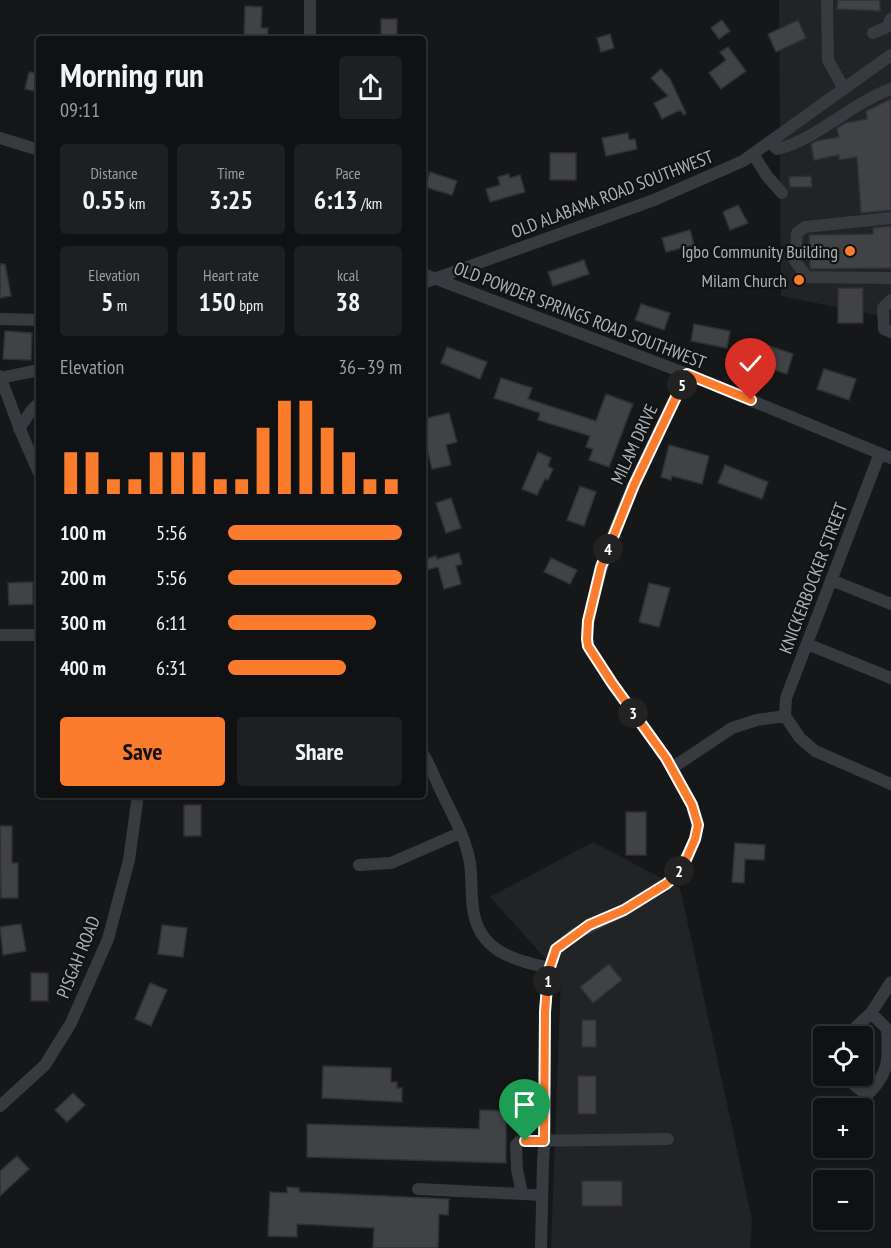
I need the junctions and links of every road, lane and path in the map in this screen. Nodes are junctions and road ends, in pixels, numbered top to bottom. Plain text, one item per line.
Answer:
1 (310, 0) edge
2 (827, 0) edge
3 (891, 19) edge
4 (873, 33) dead end
5 (310, 36) edge
6 (891, 55) edge
7 (844, 89) junction
8 (891, 90) edge
9 (0, 138) edge
10 (769, 142) junction
11 (36, 149) edge
12 (753, 154) junction
13 (782, 193) dead end
14 (891, 218) edge
15 (426, 275) edge
16 (891, 278) edge
17 (437, 279) junction
18 (426, 282) edge
19 (891, 300) edge
20 (0, 319) edge
21 (36, 320) edge
22 (891, 332) edge
23 (36, 371) edge
24 (687, 374) junction
25 (0, 377) edge
26 (36, 406) edge
27 (20, 429) junction
28 (885, 455) edge
29 (36, 466) edge
30 (831, 580) junction
31 (891, 604) edge
32 (0, 635) edge
33 (36, 635) edge
34 (807, 644) junction
35 (891, 678) edge
36 (784, 717) junction
37 (426, 760) edge
38 (672, 768) junction
39 (891, 784) edge
40 (138, 798) edge
41 (460, 833) junction
42 (359, 865) dead end
43 (550, 968) junction
44 (891, 982) edge
45 (871, 1013) junction
46 (857, 1026) edge
47 (856, 1086) edge
48 (0, 1106) edge
49 (668, 1139) dead end
50 (544, 1141) junction
51 (418, 1189) dead end
52 (522, 1194) junction
53 (542, 1195) junction
54 (541, 1248) edge

1 - 5 street
2 - 7 street
3 - 4 street
6 - 7 street, OLD ALABAMA ROAD SOUTHWEST
7 - 10 street, OLD ALABAMA ROAD SOUTHWEST
8 - 10 street
9 - 11 street
10 - 12 street, OLD ALABAMA ROAD SOUTHWEST
12 - 13 street
12 - 17 street, OLD ALABAMA ROAD SOUTHWEST
14 - 16 street
15 - 17 street, OLD POWDER SPRINGS ROAD SOUTHWEST
17 - 18 street, OLD ALABAMA ROAD SOUTHWEST
17 - 24 street, OLD POWDER SPRINGS ROAD SOUTHWEST
19 - 22 street
20 - 21 street
23 - 25 street
24 - 28 street, OLD POWDER SPRINGS ROAD SOUTHWEST
24 - 38 street, MILAM DRIVE
25 - 27 street
26 - 27 street
27 - 29 street
28 - 30 street, KNICKERBOCKER STREET
30 - 31 street
30 - 34 street, KNICKERBOCKER STREET
32 - 33 street
34 - 35 street
34 - 36 street, KNICKERBOCKER STREET
36 - 38 street
36 - 39 street
37 - 41 street
38 - 43 street, MILAM DRIVE
40 - 48 street, PISGAH ROAD
41 - 42 street
41 - 43 street
43 - 50 street, MILAM DRIVE
44 - 45 street
45 - 46 street
45 - 47 street
49 - 50 street
50 - 52 street
50 - 53 street, MILAM DRIVE
51 - 52 street
52 - 53 street
53 - 54 street, MILAM DRIVE

